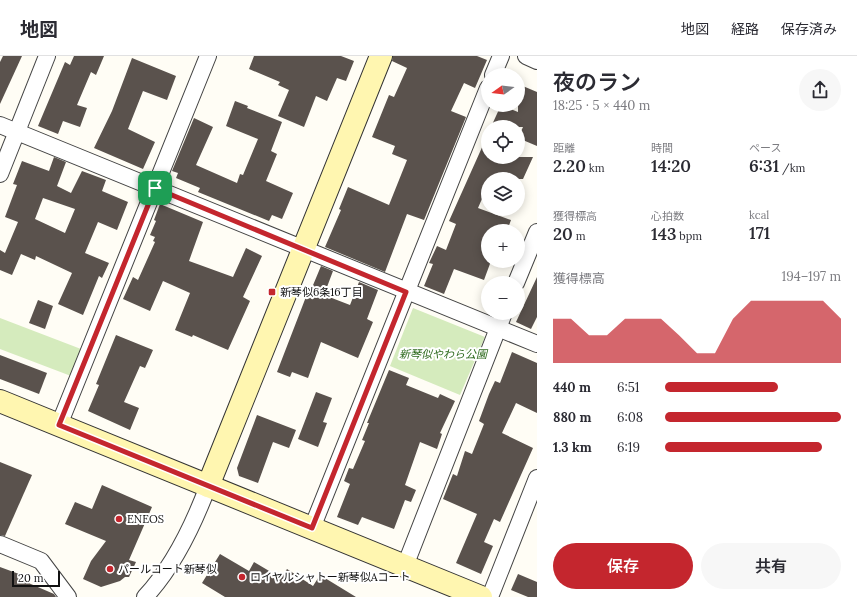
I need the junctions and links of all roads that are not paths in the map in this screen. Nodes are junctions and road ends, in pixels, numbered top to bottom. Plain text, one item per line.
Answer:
1 (47, 56) edge
2 (208, 56) edge
3 (381, 56) edge
4 (501, 56) edge
5 (496, 68) edge
6 (481, 105) edge
7 (0, 125) edge
8 (17, 132) junction
9 (0, 174) edge
10 (155, 188) junction
11 (537, 232) edge
12 (304, 248) junction
13 (519, 276) edge
14 (406, 292) junction
15 (501, 320) edge
16 (498, 329) junction
17 (537, 344) edge
18 (0, 401) edge
19 (59, 425) junction
20 (537, 478) edge
21 (208, 486) junction
22 (312, 528) junction
23 (0, 544) edge
24 (405, 566) junction
25 (68, 597) edge
26 (145, 597) edge
27 (481, 597) edge
28 (490, 597) edge

1 - 8 street
2 - 10 street
3 - 12 street
4 - 5 street
6 - 14 street
7 - 8 street
8 - 9 street
8 - 10 street
10 - 12 street
10 - 19 street
11 - 13 street
12 - 14 street
12 - 21 street
14 - 16 street
14 - 22 street
15 - 16 street
16 - 17 street
16 - 24 street
18 - 19 street
19 - 21 street
20 - 28 street
21 - 22 street
21 - 26 street
22 - 24 street
23 - 25 street
24 - 27 street

